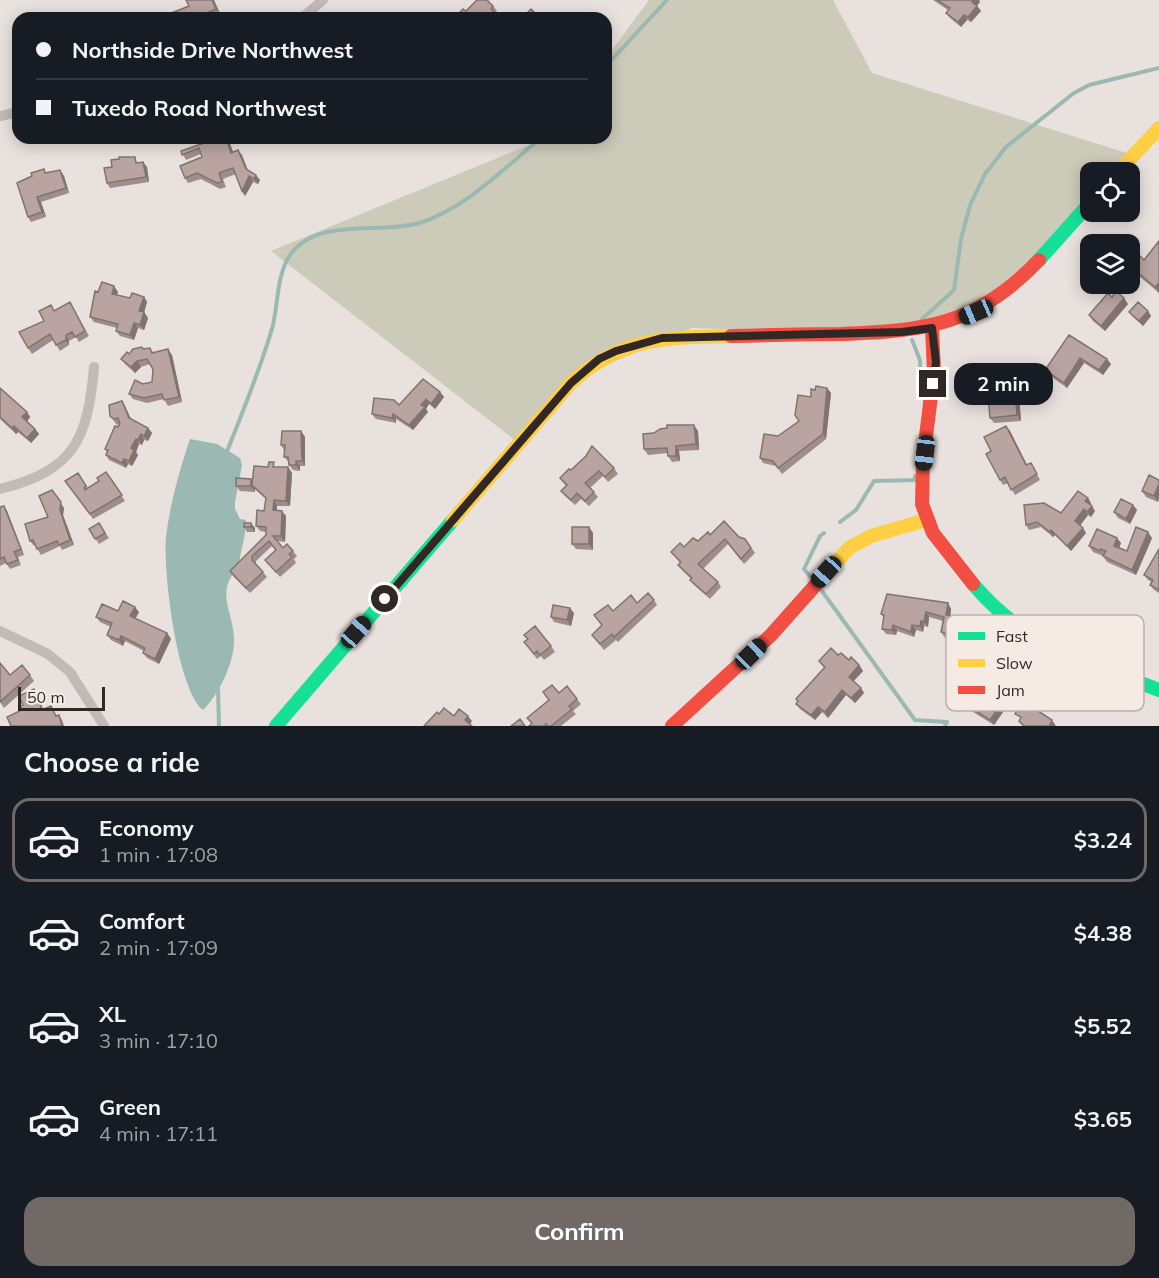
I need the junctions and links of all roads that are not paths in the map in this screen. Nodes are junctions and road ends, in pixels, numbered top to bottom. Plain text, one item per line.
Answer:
1 (323, 0) edge
2 (309, 12) edge
3 (1159, 128) edge
4 (1127, 162) edge
5 (1080, 214) edge
6 (932, 328) junction
7 (94, 367) dead end
8 (0, 489) edge
9 (926, 520) junction
10 (1004, 615) edge
11 (0, 631) edge
12 (1144, 684) edge
13 (1159, 690) edge
14 (104, 726) edge
15 (276, 726) edge
16 (672, 726) edge

1 - 2 street
3 - 4 street
5 - 6 street
6 - 9 street
6 - 15 street
7 - 8 street
9 - 10 street
9 - 16 street
11 - 14 street
12 - 13 street

